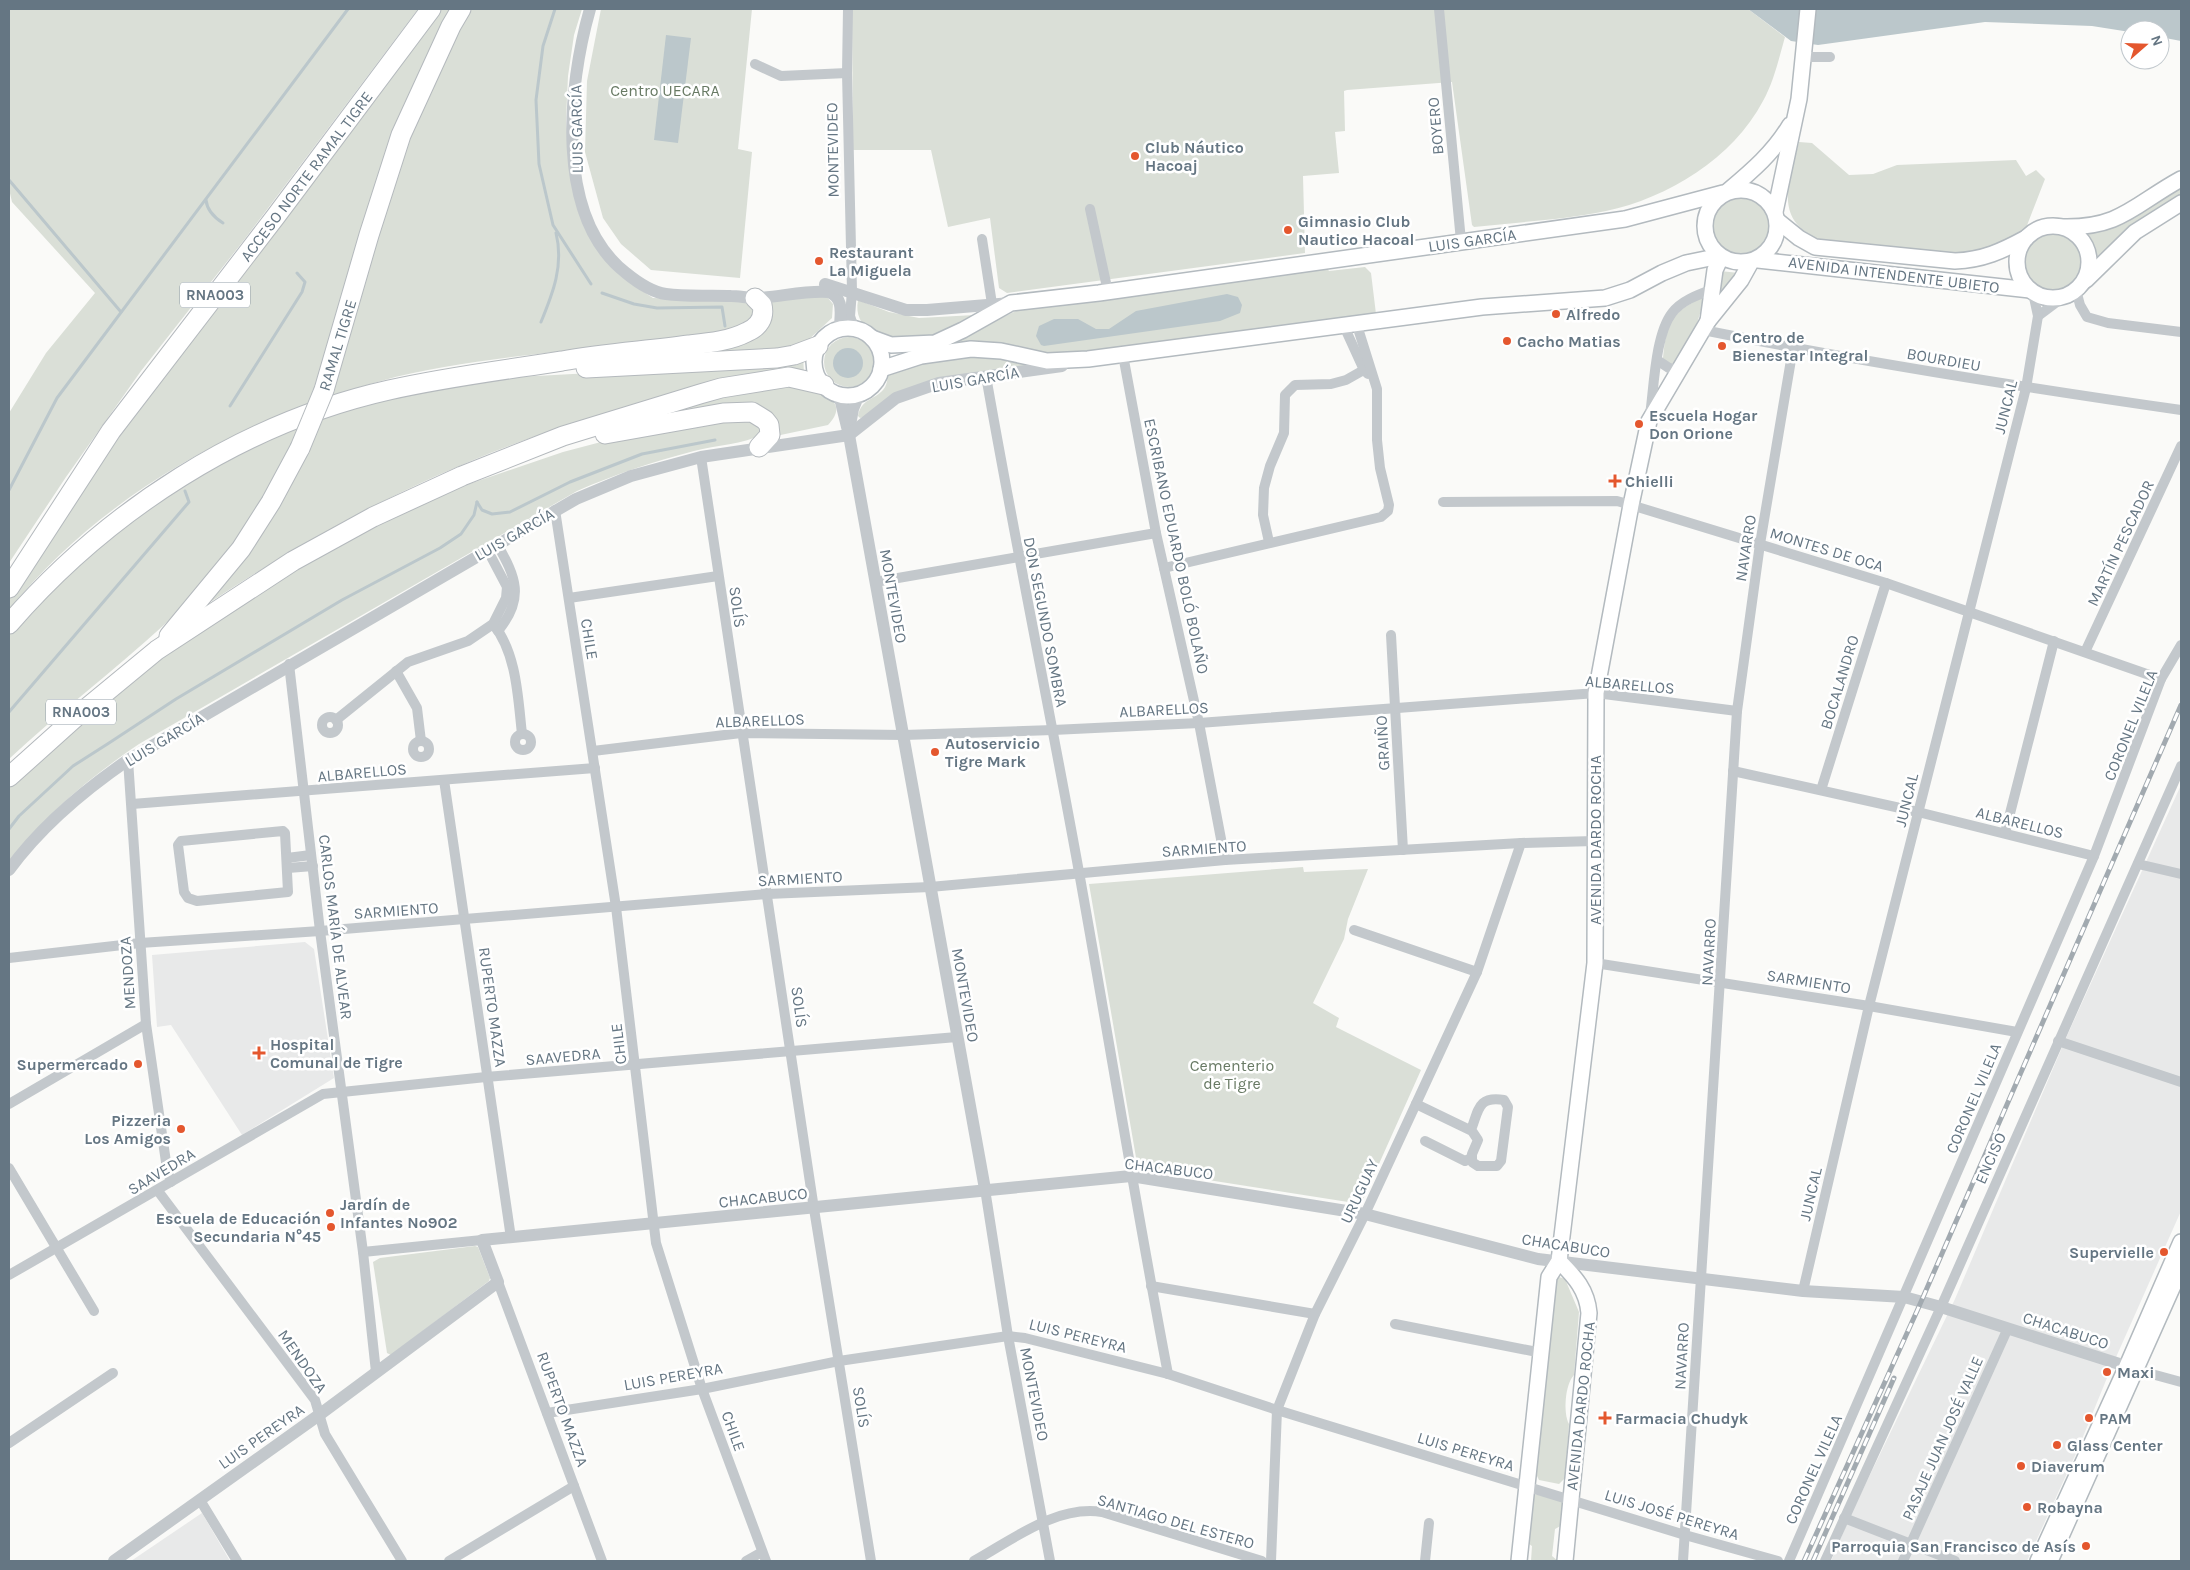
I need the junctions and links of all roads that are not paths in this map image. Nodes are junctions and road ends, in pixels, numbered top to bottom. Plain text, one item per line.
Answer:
1 (431, 9) edge
2 (461, 9) edge
3 (590, 9) edge
4 (848, 9) edge
5 (1439, 9) edge
6 (1808, 9) edge
7 (1805, 52) junction
8 (1830, 57) dead end
9 (755, 64) dead end
10 (846, 73) junction
11 (1795, 117) junction
12 (2181, 179) edge
13 (1725, 192) junction
14 (2181, 203) edge
15 (2181, 208) edge
16 (1090, 209) dead end
17 (1776, 216) junction
18 (2157, 218) junction
19 (2059, 226) junction
20 (2028, 235) junction
21 (982, 239) dead end
22 (1461, 241) junction
23 (1721, 257) junction
24 (1755, 261) junction
25 (2078, 288) junction
26 (1711, 290) junction
27 (852, 291) junction
28 (2031, 291) junction
29 (1108, 292) junction
30 (734, 296) junction
31 (755, 298) junction
32 (2062, 298) junction
33 (1011, 303) junction
34 (992, 304) junction
35 (841, 305) junction
36 (2038, 316) junction
37 (1350, 323) junction
38 (1705, 326) junction
39 (847, 329) junction
40 (2181, 332) edge
41 (872, 338) junction
42 (818, 346) junction
43 (1792, 348) junction
44 (1123, 354) junction
45 (1088, 359) junction
46 (1658, 360) junction
47 (1366, 368) junction
48 (881, 369) junction
49 (1679, 370) junction
50 (497, 371) junction
51 (986, 376) junction
52 (2026, 388) junction
53 (831, 390) junction
54 (859, 394) junction
55 (2181, 410) edge
56 (844, 412) junction
57 (1649, 421) junction
58 (849, 435) junction
59 (822, 437) junction
60 (2181, 446) edge
61 (759, 447) junction
62 (512, 457) junction
63 (701, 457) junction
64 (1442, 502) dead end
65 (1631, 505) junction
66 (555, 510) junction
67 (1156, 533) junction
68 (1268, 542) junction
69 (1760, 544) junction
70 (492, 547) junction
71 (1018, 557) junction
72 (1164, 568) junction
73 (718, 576) junction
74 (874, 582) junction
75 (1886, 583) junction
76 (9, 588) edge
77 (569, 598) junction
78 (1968, 611) junction
79 (9, 624) edge
80 (496, 628) junction
81 (1391, 635) dead end
82 (2054, 642) junction
83 (2181, 644) edge
84 (157, 650) junction
85 (2085, 652) junction
86 (289, 664) junction
87 (396, 671) junction
88 (2162, 679) junction
89 (1596, 693) junction
90 (1396, 707) junction
91 (1737, 711) junction
92 (336, 720) dead end
93 (1199, 723) junction
94 (1053, 730) junction
95 (741, 733) junction
96 (522, 734) dead end
97 (904, 735) junction
98 (421, 741) dead end
99 (592, 751) junction
100 (128, 760) junction
101 (2181, 766) edge
102 (594, 768) junction
103 (1733, 771) junction
104 (9, 777) edge
105 (444, 780) junction
106 (1821, 790) junction
107 (304, 792) junction
108 (132, 804) junction
109 (1918, 812) junction
110 (2005, 833) junction
111 (1594, 841) junction
112 (1521, 843) junction
113 (1403, 850) junction
114 (311, 855) junction
115 (2094, 856) junction
116 (1225, 860) junction
117 (288, 863) junction
118 (2138, 864) junction
119 (313, 866) junction
120 (9, 870) edge
121 (1079, 873) junction
122 (2181, 874) edge
123 (930, 887) junction
124 (768, 894) junction
125 (616, 907) junction
126 (464, 920) junction
127 (1354, 930) dead end
128 (320, 931) junction
129 (140, 943) junction
130 (9, 958) edge
131 (1596, 963) junction
132 (1477, 972) junction
133 (1722, 983) junction
134 (1869, 1006) junction
135 (146, 1024) junction
136 (2017, 1032) junction
137 (957, 1037) junction
138 (2058, 1041) junction
139 (791, 1052) junction
140 (635, 1065) junction
141 (486, 1077) junction
142 (2181, 1082) edge
143 (342, 1092) junction
144 (9, 1104) edge
145 (1416, 1104) junction
146 (1470, 1130) junction
147 (1425, 1141) dead end
148 (1471, 1158) junction
149 (9, 1168) edge
150 (1131, 1176) junction
151 (171, 1182) junction
152 (985, 1189) junction
153 (158, 1191) junction
154 (814, 1208) junction
155 (1366, 1214) junction
156 (655, 1224) junction
157 (511, 1238) junction
158 (482, 1240) junction
159 (2181, 1242) edge
160 (56, 1250) junction
161 (363, 1252) junction
162 (1559, 1261) junction
163 (2181, 1268) edge
164 (9, 1275) edge
165 (1700, 1281) junction
166 (498, 1282) junction
167 (1151, 1286) junction
168 (1804, 1292) junction
169 (1904, 1297) junction
170 (1941, 1307) junction
171 (94, 1311) dead end
172 (1316, 1314) junction
173 (1395, 1324) dead end
174 (2008, 1328) junction
175 (1008, 1336) junction
176 (1542, 1353) junction
177 (839, 1361) junction
178 (2132, 1368) junction
179 (376, 1372) junction
180 (113, 1373) dead end
181 (1168, 1374) junction
182 (2181, 1382) edge
183 (702, 1389) junction
184 (1277, 1410) junction
185 (547, 1413) junction
186 (319, 1415) junction
187 (9, 1443) edge
188 (574, 1486) junction
189 (1528, 1487) junction
190 (1570, 1498) junction
191 (200, 1500) junction
192 (1844, 1518) junction
193 (1043, 1523) junction
194 (1429, 1524) dead end
195 (1685, 1535) junction
196 (1910, 1545) junction
197 (764, 1556) edge
198 (114, 1561) edge
199 (237, 1561) edge
200 (402, 1561) edge
201 (449, 1561) edge
202 (602, 1561) edge
203 (746, 1561) edge
204 (872, 1561) edge
205 (974, 1561) edge
206 (1050, 1561) edge
207 (1262, 1561) edge
208 (1271, 1561) edge
209 (1425, 1561) edge
210 (1519, 1561) edge
211 (1565, 1561) edge
212 (1683, 1561) edge
213 (1778, 1561) edge
214 (1789, 1561) edge
215 (1825, 1561) edge
216 (1903, 1561) edge
217 (1955, 1561) edge
218 (2038, 1561) edge
219 (2050, 1561) edge

1 - 76 highway, ACCESO NORTE RAMAL TIGRE / RNA003
2 - 84 highway, RAMAL TIGRE / RNA003, bridge
3 - 30 street, LUIS GARCÍA
4 - 10 street, MONTEVIDEO
5 - 22 street, BOYERO
6 - 7 main road
7 - 8 street
7 - 11 main road
9 - 10 street
10 - 27 street, MONTEVIDEO
11 - 13 main road, LUIS GARCÍA
11 - 17 main road
12 - 19 main road
13 - 17 main road
13 - 22 main road, LUIS GARCÍA
13 - 23 main road
14 - 18 main road
15 - 18 street
16 - 29 street
17 - 20 main road, AVENIDA INTENDENTE UBIETO
17 - 24 main road
18 - 25 main road
19 - 20 main road
19 - 25 main road
20 - 28 main road
21 - 34 street
22 - 29 main road, LUIS GARCÍA
23 - 24 main road
23 - 26 main road, AVENIDA DARDO ROCHA
23 - 37 main road, LUIS GARCÍA
24 - 28 main road, AVENIDA INTENDENTE UBIETO
24 - 38 main road, AVENIDA DARDO ROCHA
25 - 32 main road
25 - 40 street
26 - 38 main road, AVENIDA DARDO ROCHA
26 - 46 street, AVENIDA DARDO ROCHA
27 - 30 street, LUIS GARCÍA
27 - 34 street, LUIS GARCÍA
27 - 35 street
27 - 39 street, MONTEVIDEO
28 - 32 main road
28 - 36 street, JUNCAL
29 - 33 main road, LUIS GARCÍA
30 - 31 street, LUIS GARCÍA
31 - 35 street, LUIS GARCÍA
31 - 50 highway
32 - 36 street
33 - 34 street, LUIS GARCÍA
33 - 41 main road, LUIS GARCÍA
35 - 39 street
36 - 52 street, JUNCAL
37 - 44 main road, LUIS GARCÍA
37 - 47 street
38 - 43 street, BOURDIEU
38 - 49 main road, AVENIDA DARDO ROCHA
39 - 41 main road
39 - 42 main road
41 - 48 main road
42 - 50 highway
42 - 53 main road
43 - 52 street, BOURDIEU
43 - 69 street, NAVARRO
44 - 45 main road, LUIS GARCÍA
44 - 67 street, ESCRIBANO EDUARDO BOLÓ BOLAÑO
45 - 48 main road, LUIS GARCÍA
45 - 51 street, LUIS GARCÍA
46 - 49 street
46 - 57 street, AVENIDA DARDO ROCHA
47 - 68 street
47 - 68 street
48 - 54 main road
49 - 57 main road, AVENIDA DARDO ROCHA
50 - 79 highway
51 - 58 street, LUIS GARCÍA
51 - 71 street, DON SEGUNDO SOMBRA
52 - 55 street, BOURDIEU
52 - 78 street, JUNCAL
53 - 54 main road
53 - 56 street, MONTEVIDEO
53 - 62 highway
54 - 58 street, MONTEVIDEO
56 - 58 street, MONTEVIDEO
56 - 59 street
57 - 65 main road, AVENIDA DARDO ROCHA
58 - 59 street, LUIS GARCÍA
58 - 74 street, MONTEVIDEO
59 - 61 street, LUIS GARCÍA
60 - 85 street, MARTÍN PESCADOR
61 - 62 highway
61 - 63 street, LUIS GARCÍA
62 - 84 highway
63 - 66 street, LUIS GARCÍA
63 - 73 street, SOLÍS
64 - 65 street, MONTES DE OCA
65 - 69 street, MONTES DE OCA
65 - 89 main road, AVENIDA DARDO ROCHA
66 - 70 street, LUIS GARCÍA
66 - 77 street, CHILE
67 - 71 street
67 - 72 street, ESCRIBANO EDUARDO BOLÓ BOLAÑO
68 - 72 street
69 - 75 street, MONTES DE OCA
69 - 91 street, NAVARRO
70 - 80 street
70 - 86 street, LUIS GARCÍA
71 - 74 street
71 - 94 street, DON SEGUNDO SOMBRA
72 - 93 street, ESCRIBANO EDUARDO BOLÓ BOLAÑO
73 - 77 street
73 - 95 street, SOLÍS
74 - 97 street, MONTEVIDEO
75 - 78 street, MONTES DE OCA
75 - 106 street, BOCALANDRO
77 - 99 street, CHILE
78 - 82 street, MONTES DE OCA
78 - 109 street, JUNCAL
80 - 87 street
80 - 96 street
81 - 90 street, GRAIÑO
82 - 85 street, MONTES DE OCA
82 - 110 street
83 - 88 street, CORONEL VILELA
84 - 104 highway, RNA003
85 - 88 street, MONTES DE OCA
86 - 100 street, LUIS GARCÍA
86 - 107 street, CARLOS MARÍA DE ALVEAR
87 - 92 street
87 - 98 street
88 - 115 street, CORONEL VILELA
89 - 90 street, ALBARELLOS
89 - 91 street, ALBARELLOS
89 - 111 main road, AVENIDA DARDO ROCHA
90 - 93 street, ALBARELLOS
90 - 113 street, GRAIÑO
91 - 103 street, NAVARRO
93 - 94 street, ALBARELLOS
93 - 116 street, ESCRIBANO EDUARDO BOLÓ BOLAÑO
94 - 97 street, ALBARELLOS
94 - 121 street, DON SEGUNDO SOMBRA
95 - 97 street, ALBARELLOS
95 - 99 street, ALBARELLOS
95 - 124 street, SOLÍS
97 - 123 street, MONTEVIDEO
99 - 102 street, CHILE
100 - 108 street, MENDOZA
100 - 120 street, LUIS GARCÍA
101 - 118 street, ENCISO
102 - 105 street, ALBARELLOS
102 - 125 street, CHILE
103 - 106 street, ALBARELLOS
103 - 133 street, NAVARRO
105 - 107 street, ALBARELLOS
105 - 126 street, RUPERTO MAZZA
106 - 109 street, ALBARELLOS
107 - 108 street, ALBARELLOS
107 - 114 street, CARLOS MARÍA DE ALVEAR
108 - 129 street, MENDOZA
109 - 110 street, ALBARELLOS
109 - 134 street, JUNCAL
110 - 115 street, ALBARELLOS
111 - 112 street, SARMIENTO
111 - 131 main road, AVENIDA DARDO ROCHA
112 - 113 street, SARMIENTO
112 - 132 street, URUGUAY
113 - 116 street, SARMIENTO
114 - 117 street
114 - 119 street, CARLOS MARÍA DE ALVEAR
115 - 136 street, CORONEL VILELA
116 - 121 street, SARMIENTO
117 - 117 street
117 - 119 street
118 - 122 street
118 - 138 street, ENCISO
119 - 128 street, CARLOS MARÍA DE ALVEAR
121 - 123 street, SARMIENTO
121 - 150 street
123 - 124 street, SARMIENTO
123 - 137 street, MONTEVIDEO
124 - 125 street, SARMIENTO
124 - 139 street, SOLÍS
125 - 126 street, SARMIENTO
125 - 140 street, CHILE
126 - 128 street, SARMIENTO
126 - 141 street, RUPERTO MAZZA
127 - 132 street
128 - 129 street, SARMIENTO
128 - 143 street, CARLOS MARÍA DE ALVEAR
129 - 130 street, SARMIENTO
129 - 135 street, MENDOZA
131 - 133 street, SARMIENTO
131 - 162 main road, AVENIDA DARDO ROCHA
132 - 145 street, URUGUAY
133 - 134 street, SARMIENTO
133 - 165 street, NAVARRO
134 - 136 street, SARMIENTO
134 - 168 street, JUNCAL
135 - 144 street
135 - 151 street, MENDOZA
136 - 169 street, CORONEL VILELA
137 - 139 street, SAAVEDRA
137 - 152 street, MONTEVIDEO
138 - 142 street
138 - 170 street, ENCISO
139 - 140 street, SAAVEDRA
139 - 154 street, SOLÍS
140 - 141 street, SAAVEDRA
140 - 156 street, CHILE
141 - 143 street, SAAVEDRA
141 - 157 street, RUPERTO MAZZA
143 - 151 street, SAAVEDRA
143 - 161 street, CARLOS MARÍA DE ALVEAR
145 - 146 street
145 - 155 street, URUGUAY
146 - 148 street
146 - 148 street
147 - 148 street
149 - 160 street
150 - 152 street, CHACABUCO
150 - 155 street, CHACABUCO
150 - 167 street
151 - 153 street, SAAVEDRA
152 - 154 street, CHACABUCO
152 - 175 street, MONTEVIDEO
153 - 160 street, SAAVEDRA
153 - 186 street, MENDOZA
154 - 156 street, CHACABUCO
154 - 177 street, SOLÍS
155 - 162 street, CHACABUCO
155 - 172 street, URUGUAY
156 - 157 street, CHACABUCO
156 - 183 street, CHILE
157 - 158 street, CHACABUCO
158 - 161 street, CHACABUCO
158 - 166 street, RUPERTO MAZZA
159 - 178 main road
160 - 164 street, SAAVEDRA
160 - 171 street
161 - 179 street, CARLOS MARÍA DE ALVEAR
162 - 165 street, CHACABUCO
162 - 176 main road, AVENIDA DARDO ROCHA
162 - 190 main road, AVENIDA DARDO ROCHA
163 - 178 main road
165 - 168 street, CHACABUCO
165 - 195 street, NAVARRO
166 - 179 street, LUIS PEREYRA
166 - 185 street, RUPERTO MAZZA
167 - 172 street
167 - 181 street
168 - 169 street, CHACABUCO
169 - 170 street, CHACABUCO
169 - 214 street, CORONEL VILELA
170 - 174 street, CHACABUCO
170 - 192 street, ENCISO
172 - 184 street, URUGUAY
173 - 176 street
174 - 178 street, CHACABUCO
174 - 196 street, PASAJE JUAN JOSÉ VALLE
175 - 177 street, LUIS PEREYRA
175 - 181 street, LUIS PEREYRA
175 - 193 street, MONTEVIDEO
176 - 189 main road, AVENIDA DARDO ROCHA
177 - 183 street, LUIS PEREYRA
177 - 204 street, SOLÍS
178 - 182 street, CHACABUCO
178 - 218 main road
178 - 219 main road
179 - 186 street, LUIS PEREYRA
180 - 187 street
181 - 184 street, LUIS PEREYRA
183 - 185 street, LUIS PEREYRA
183 - 197 street, CHILE
184 - 189 street, LUIS PEREYRA
184 - 208 street, URUGUAY
185 - 188 street, RUPERTO MAZZA
186 - 191 street, LUIS PEREYRA
186 - 200 street, MENDOZA
188 - 201 street
188 - 202 street, RUPERTO MAZZA
189 - 190 street, LUIS JOSÉ PEREYRA
189 - 210 main road, AVENIDA DARDO ROCHA
190 - 195 street, LUIS JOSÉ PEREYRA
190 - 211 main road, AVENIDA DARDO ROCHA
191 - 198 street, LUIS PEREYRA
191 - 199 street
192 - 196 street
192 - 215 street, ENCISO
193 - 205 street, SANTIAGO DEL ESTERO
193 - 206 street, MONTEVIDEO
193 - 207 street, SANTIAGO DEL ESTERO
194 - 209 street
195 - 212 street, NAVARRO
195 - 213 street, LUIS JOSÉ PEREYRA
196 - 216 street, PASAJE JUAN JOSÉ VALLE
196 - 217 street
197 - 203 street

